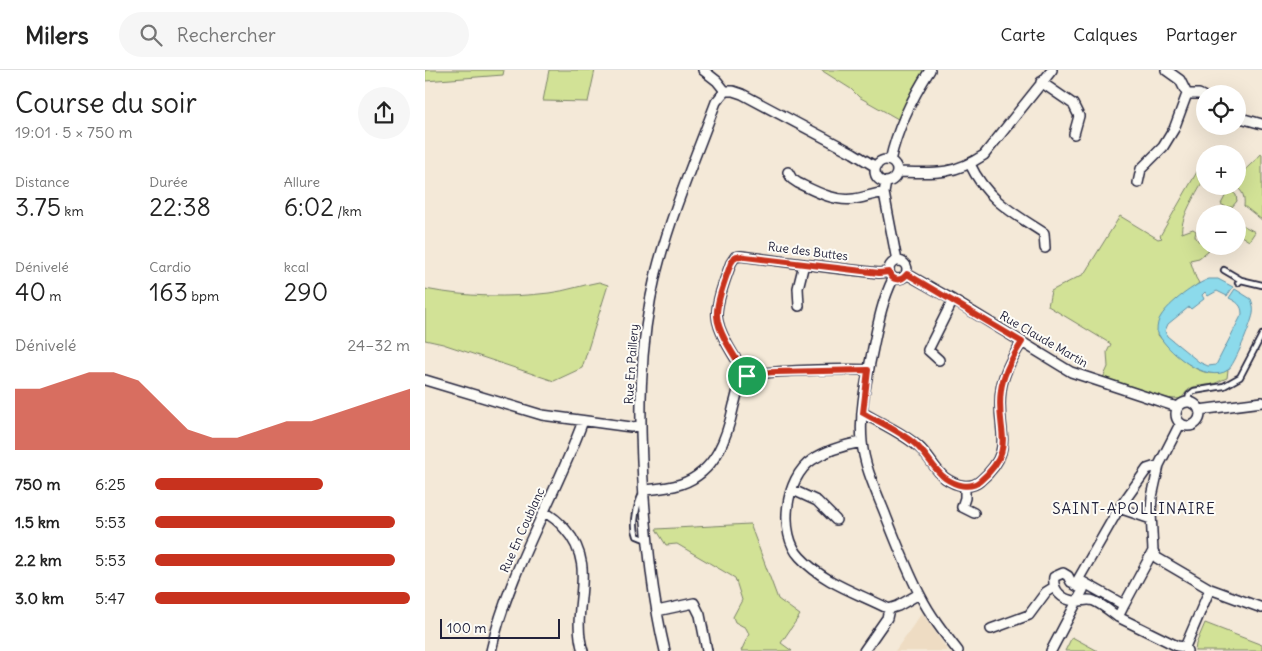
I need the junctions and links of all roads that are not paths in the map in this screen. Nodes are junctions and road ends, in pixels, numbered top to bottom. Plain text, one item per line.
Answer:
1 (703, 70) edge
2 (930, 70) edge
3 (1052, 70) edge
4 (1166, 70) edge
5 (1041, 82) junction
6 (725, 91) junction
7 (1187, 94) junction
8 (1196, 94) edge
9 (1246, 120) edge
10 (1262, 124) edge
11 (1074, 134) dead end
12 (890, 161) junction
13 (970, 164) junction
14 (876, 167) junction
15 (788, 172) dead end
16 (897, 172) junction
17 (886, 182) junction
18 (1137, 183) dead end
19 (884, 193) junction
20 (1045, 248) dead end
21 (897, 261) junction
22 (803, 264) junction
23 (1224, 270) dead end
24 (907, 274) junction
25 (891, 275) junction
26 (1262, 285) edge
27 (953, 300) junction
28 (799, 306) dead end
29 (1262, 335) edge
30 (1022, 342) junction
31 (939, 360) dead end
32 (868, 370) junction
33 (747, 376) junction
34 (425, 380) edge
35 (1188, 401) junction
36 (1262, 402) edge
37 (1177, 407) junction
38 (1199, 410) junction
39 (863, 413) junction
40 (583, 420) junction
41 (1180, 424) junction
42 (640, 426) junction
43 (862, 442) junction
44 (1159, 466) junction
45 (965, 486) junction
46 (643, 490) junction
47 (793, 490) junction
48 (1119, 508) junction
49 (544, 512) junction
50 (974, 512) dead end
51 (1151, 519) junction
52 (836, 520) dead end
53 (1153, 552) junction
54 (1077, 583) junction
55 (1054, 586) junction
56 (1210, 589) junction
57 (919, 594) junction
58 (1077, 601) junction
59 (1124, 605) junction
60 (1262, 608) edge
61 (889, 609) junction
62 (657, 611) junction
63 (1118, 617) junction
64 (991, 629) dead end
65 (1186, 649) edge
66 (491, 651) edge
67 (583, 651) edge
68 (665, 651) edge
69 (707, 651) edge
70 (864, 651) edge
71 (959, 651) edge
72 (1051, 651) edge

1 - 6 street
2 - 12 street
3 - 5 street
4 - 7 street
5 - 11 street
5 - 13 street
6 - 14 street
6 - 42 street, Rue En Paillery
7 - 8 street
7 - 18 street
9 - 10 street
12 - 14 street
12 - 16 street
13 - 16 street
13 - 20 street
14 - 17 street
15 - 19 street
16 - 17 street
17 - 19 street
19 - 21 street
21 - 24 street
21 - 25 street
22 - 25 street, Rue des Buttes
22 - 28 street
22 - 33 street, Rue des Buttes
23 - 26 lane
24 - 25 street
24 - 27 street, Rue Claude Martin
25 - 32 street
27 - 30 street, Rue Claude Martin
27 - 31 street
29 - 35 lane
30 - 37 street, Rue Claude Martin
30 - 45 street
32 - 33 street
32 - 39 street
33 - 46 street
34 - 40 street
35 - 37 street
35 - 38 street
36 - 38 street
37 - 41 street
38 - 41 street
39 - 43 street
39 - 45 street
40 - 42 street
40 - 49 street, Rue En Coublanc
41 - 44 street
42 - 46 street, Rue En Paillery
43 - 47 street
43 - 57 street
44 - 48 street
44 - 51 street
45 - 50 street
46 - 62 street, Rue En Paillery
47 - 52 street
47 - 61 street
48 - 51 street
48 - 54 street
49 - 66 street, Rue En Coublanc
49 - 67 street
51 - 53 street
53 - 56 street
53 - 59 street
54 - 55 street
54 - 58 street
54 - 59 street
55 - 58 street
55 - 64 street
56 - 60 street
56 - 65 street
57 - 61 street
57 - 71 street
58 - 63 street
58 - 72 street
59 - 63 street
61 - 70 street
62 - 68 street, Rue En Paillery
62 - 69 street
63 - 65 street

